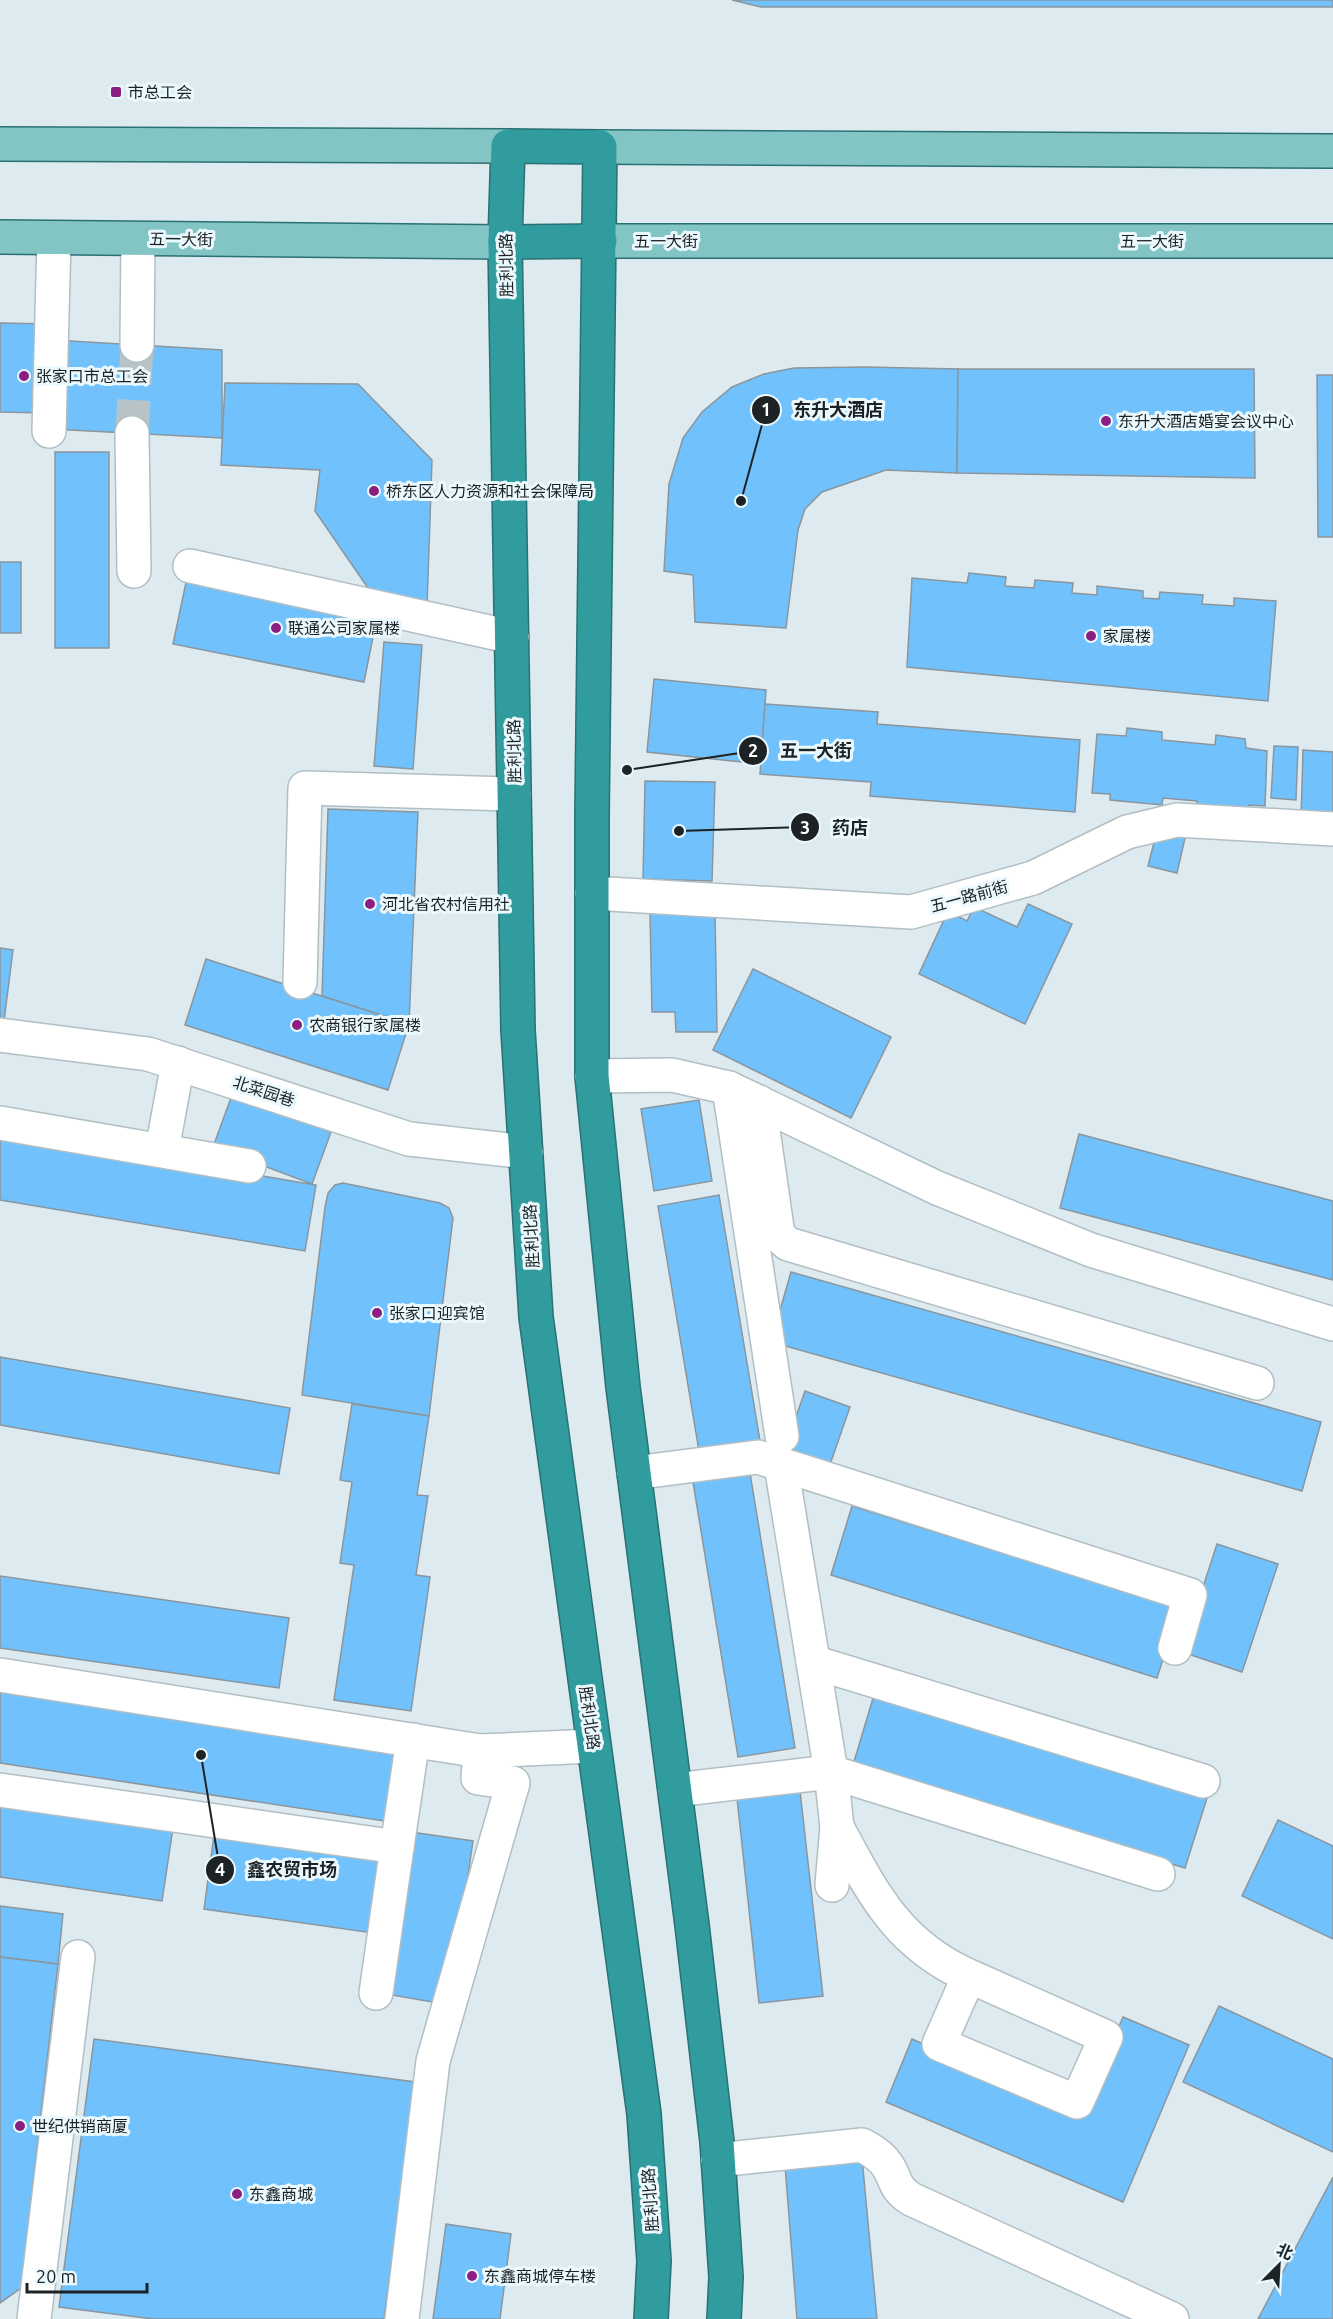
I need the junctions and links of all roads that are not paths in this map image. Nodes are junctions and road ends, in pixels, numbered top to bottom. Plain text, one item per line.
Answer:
1 (0, 144) edge
2 (508, 146) junction
3 (600, 147) junction
4 (1333, 151) edge
5 (0, 237) edge
6 (54, 238) junction
7 (138, 239) junction
8 (1333, 241) edge
9 (505, 242) junction
10 (600, 242) junction
11 (137, 345) tunnel mouth
12 (49, 431) dead end
13 (132, 433) tunnel mouth
14 (190, 566) dead end
15 (134, 572) dead end
16 (512, 638) junction
17 (514, 794) junction
18 (1333, 829) edge
19 (592, 893) junction
20 (300, 982) dead end
21 (0, 1035) edge
22 (178, 1063) junction
23 (592, 1076) junction
24 (729, 1088) junction
25 (759, 1102) junction
26 (0, 1123) edge
27 (162, 1150) junction
28 (526, 1152) junction
29 (249, 1166) dead end
30 (1333, 1324) edge
31 (1257, 1383) dead end
32 (782, 1450) junction
33 (634, 1473) junction
34 (1174, 1648) dead end
35 (813, 1662) junction
36 (0, 1675) edge
37 (413, 1740) junction
38 (593, 1746) junction
39 (480, 1751) junction
40 (831, 1772) junction
41 (1203, 1781) dead end
42 (0, 1790) edge
43 (675, 1790) junction
44 (837, 1827) junction
45 (397, 1846) junction
46 (1158, 1874) dead end
47 (832, 1885) dead end
48 (78, 1957) dead end
49 (969, 1976) junction
50 (376, 1993) dead end
51 (718, 2160) junction
52 (34, 2319) edge
53 (402, 2319) edge
54 (651, 2319) edge
55 (724, 2319) edge
56 (1172, 2319) edge

1 - 2 main road
2 - 3 highway
2 - 9 highway, 胜利北路
3 - 4 main road
3 - 10 highway
5 - 6 main road, 五一大街
6 - 7 main road, 五一大街
6 - 12 street
7 - 9 main road, 五一大街
7 - 11 street
8 - 10 main road, 五一大街
9 - 10 highway, 五一大街
9 - 16 highway, 胜利北路
10 - 19 highway
13 - 15 street
14 - 16 street
16 - 17 highway, 胜利北路
17 - 20 street
17 - 28 highway, 胜利北路
18 - 19 street, 五一路前街
19 - 23 highway
21 - 22 street, 北菜园巷
22 - 27 street
22 - 28 street, 北菜园巷
23 - 24 street
23 - 33 highway
24 - 25 street
24 - 32 street
25 - 30 street
25 - 31 street
26 - 27 street
27 - 29 street
28 - 38 highway, 胜利北路
32 - 33 street
32 - 34 street
32 - 35 street
33 - 43 highway
35 - 40 street
35 - 41 street
36 - 37 street
37 - 39 street
37 - 45 street
38 - 39 street
38 - 54 highway, 胜利北路
39 - 53 street
40 - 43 street
40 - 44 street
40 - 46 street
42 - 45 street
43 - 51 highway
44 - 47 street
44 - 49 street
45 - 50 street
48 - 52 street
49 - 49 street
51 - 55 highway
51 - 56 street

